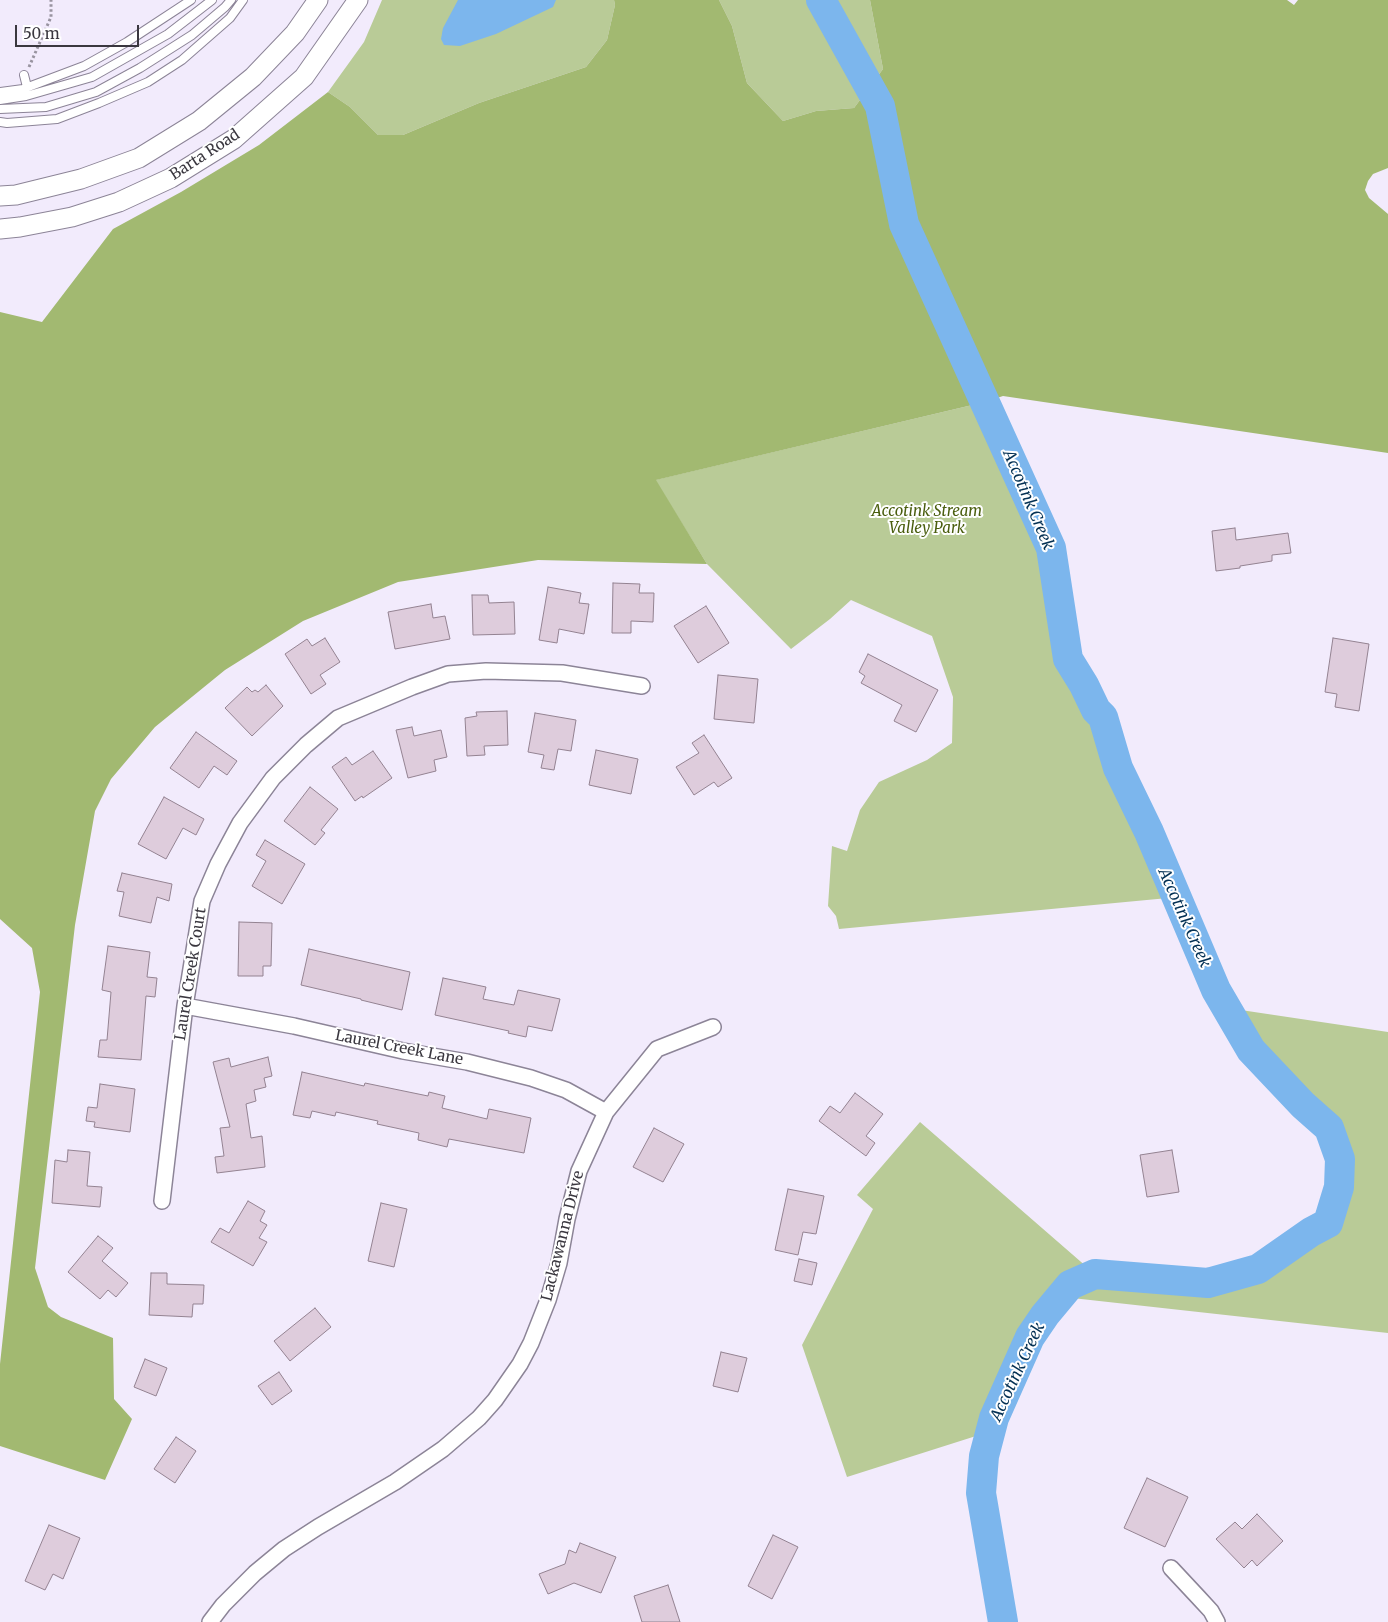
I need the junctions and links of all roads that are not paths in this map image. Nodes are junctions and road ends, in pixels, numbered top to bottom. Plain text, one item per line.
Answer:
1 (191, 0) edge
2 (212, 0) edge
3 (231, 0) edge
4 (243, 0) edge
5 (318, 0) edge
6 (358, 0) edge
7 (24, 75) road end
8 (27, 87) junction
9 (0, 92) edge
10 (0, 100) edge
11 (0, 109) edge
12 (4, 122) edge
13 (0, 128) edge
14 (0, 196) edge
15 (0, 229) edge
16 (642, 686) dead end
17 (185, 1006) junction
18 (713, 1027) dead end
19 (606, 1112) junction
20 (162, 1201) dead end
21 (1170, 1568) dead end
22 (210, 1622) edge
23 (1217, 1622) edge

1 - 8 lane
2 - 10 lane
3 - 11 lane
4 - 12 lane
5 - 14 street
6 - 15 street, Barta Road
7 - 8 lane
8 - 9 lane
12 - 13 lane
16 - 17 street, Laurel Creek Court
17 - 19 street, Laurel Creek Lane
17 - 20 street, Laurel Creek Court
18 - 19 street, Lackawanna Drive
19 - 22 street, Lackawanna Drive
21 - 23 street

